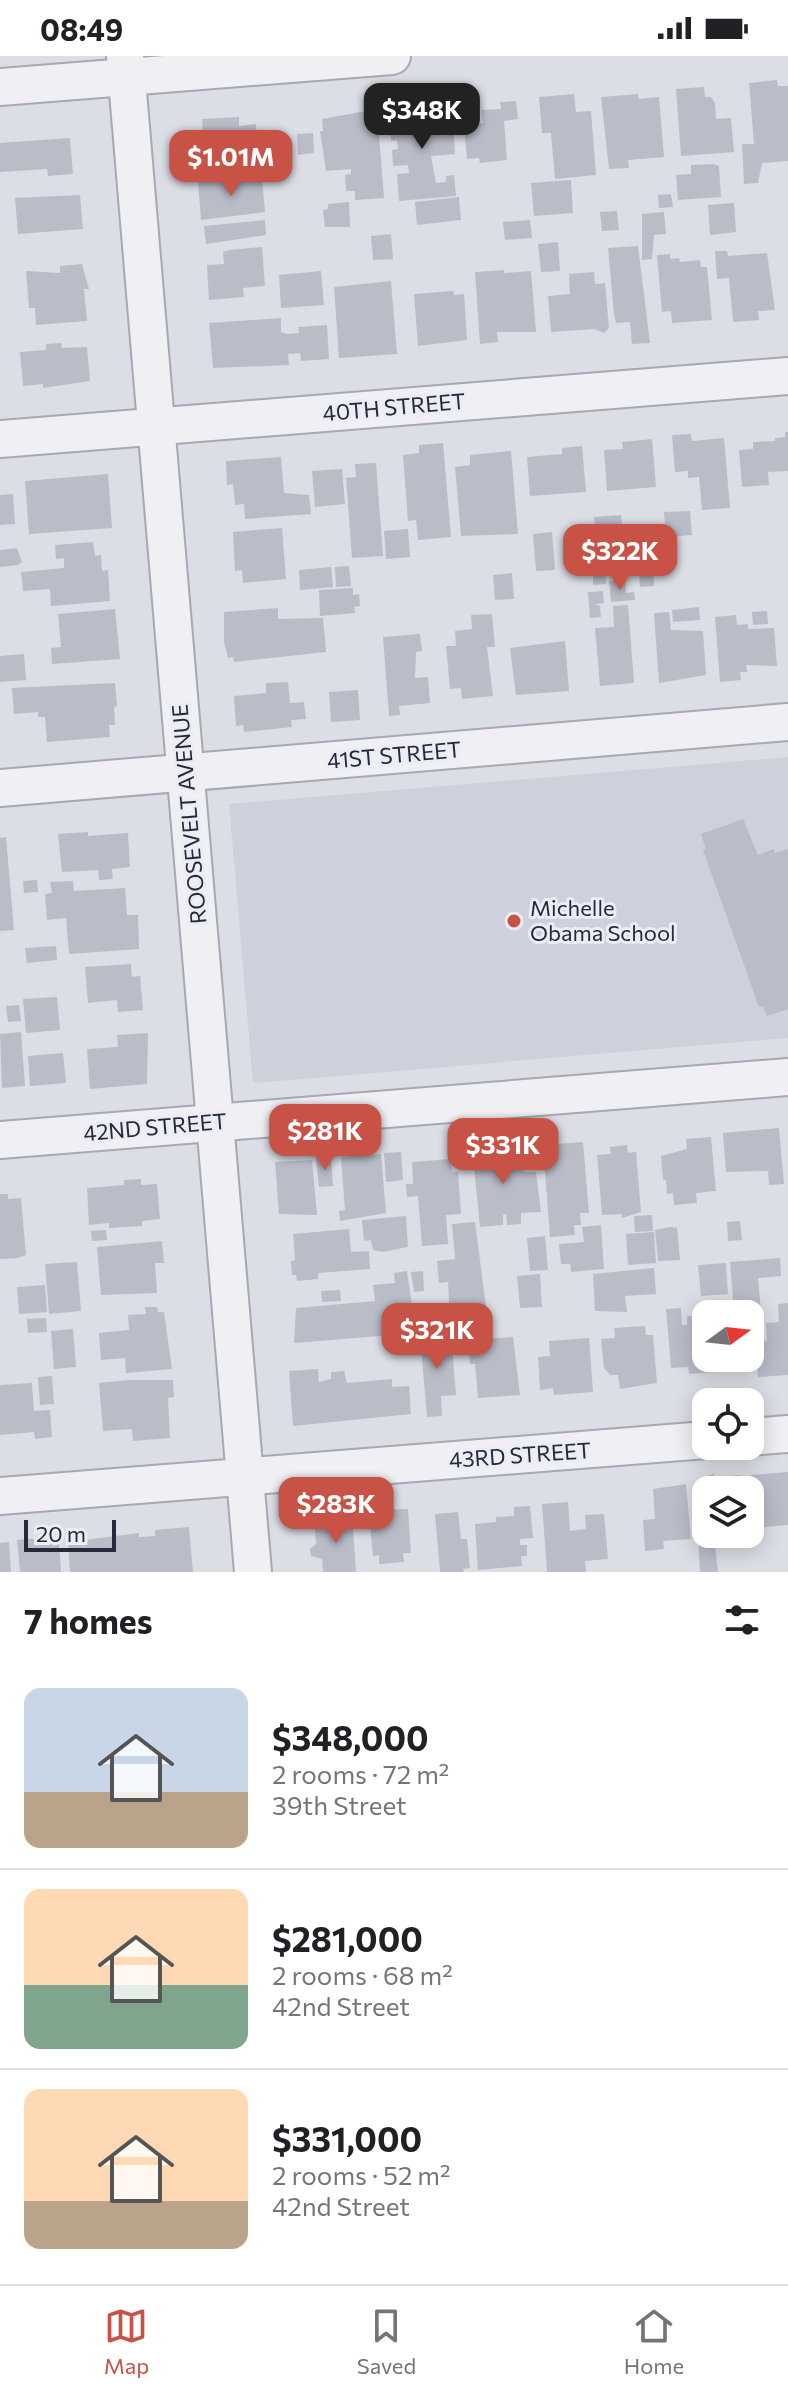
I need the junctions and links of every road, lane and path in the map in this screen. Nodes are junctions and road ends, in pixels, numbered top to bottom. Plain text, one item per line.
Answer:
1 (392, 56) edge
2 (126, 66) edge
3 (0, 87) edge
4 (788, 376) edge
5 (158, 426) junction
6 (0, 439) edge
7 (788, 722) edge
8 (185, 773) junction
9 (0, 788) edge
10 (788, 1077) edge
11 (215, 1122) junction
12 (0, 1140) edge
13 (788, 1434) edge
14 (764, 1436) edge
15 (692, 1441) edge
16 (246, 1476) junction
17 (0, 1496) edge
18 (253, 1572) edge

1 - 2 street
2 - 3 street
2 - 5 street, ROOSEVELT AVENUE
4 - 5 street, 40TH STREET
5 - 6 street, 40TH STREET
5 - 8 street, ROOSEVELT AVENUE
7 - 8 street, 41ST STREET
8 - 9 street, 41ST STREET
8 - 11 street, ROOSEVELT AVENUE
10 - 11 street, 42ND STREET
11 - 12 street, 42ND STREET
11 - 16 street, ROOSEVELT AVENUE
13 - 14 street
15 - 16 street, 43RD STREET
16 - 17 street, 43RD STREET
16 - 18 street, ROOSEVELT AVENUE

